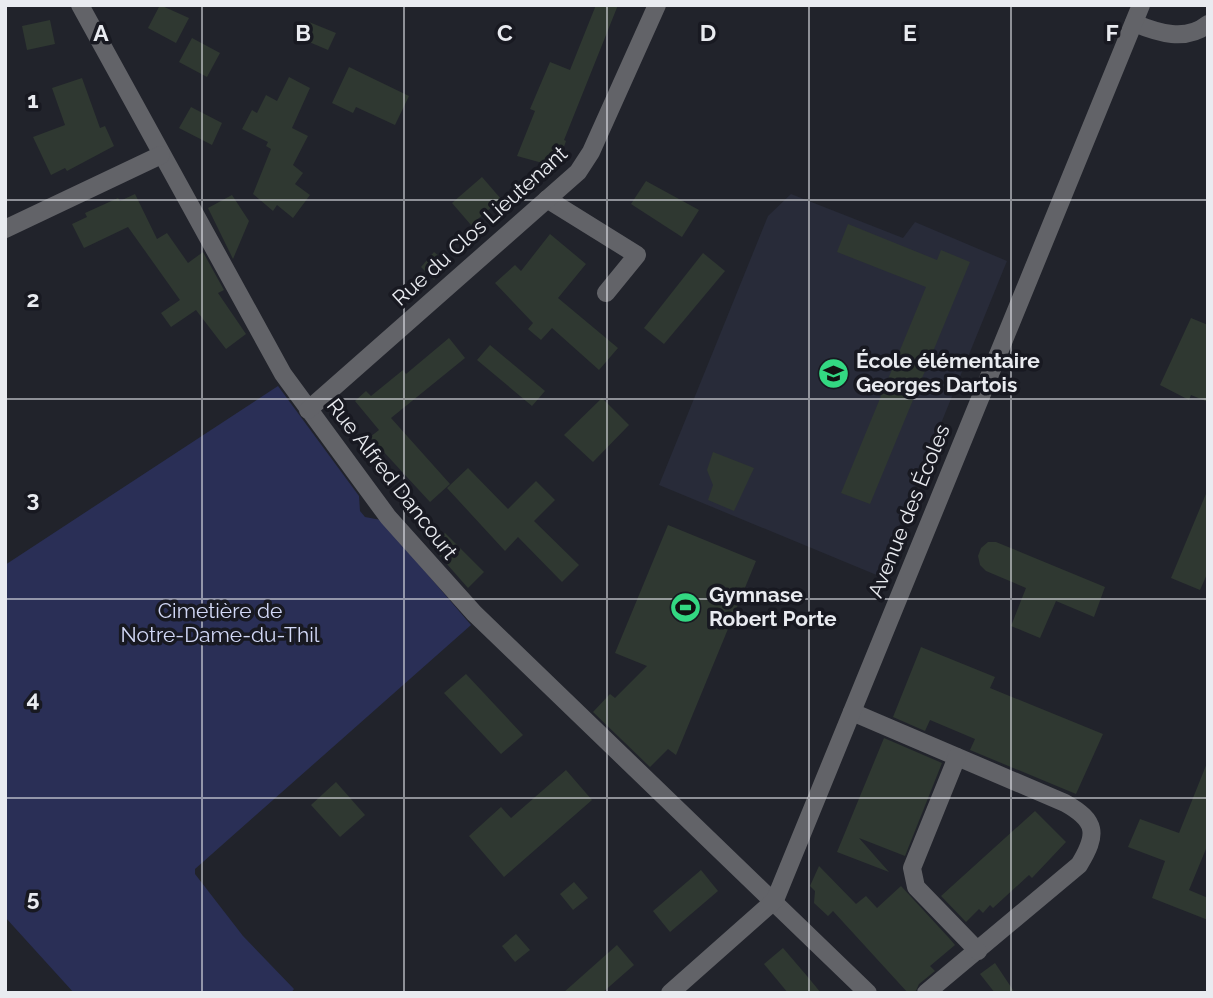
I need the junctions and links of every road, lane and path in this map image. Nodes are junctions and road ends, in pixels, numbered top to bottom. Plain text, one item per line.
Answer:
1 (80, 5) edge
2 (657, 5) edge
3 (1141, 5) edge
4 (1134, 23) junction
5 (1208, 24) edge
6 (160, 155) junction
7 (547, 199) junction
8 (5, 229) edge
9 (606, 293) dead end
10 (308, 410) junction
11 (852, 712) junction
12 (957, 757) junction
13 (775, 900) junction
14 (978, 951) junction
15 (670, 993) edge
16 (869, 993) edge
17 (926, 993) edge

1 - 6 street, Rue Alfred Dancourt
2 - 7 street, Rue du Clos Lieutenant
3 - 4 street, Avenue des Écoles
4 - 5 street
4 - 11 street, Avenue des Écoles
6 - 8 street
6 - 10 street, Rue Alfred Dancourt
7 - 9 street
7 - 10 street, Rue du Clos Lieutenant
10 - 13 street, Rue Alfred Dancourt
11 - 12 street
11 - 13 street, Avenue des Écoles
12 - 14 street
12 - 14 street
13 - 15 street
13 - 16 street, Rue Alfred Dancourt
14 - 17 street

